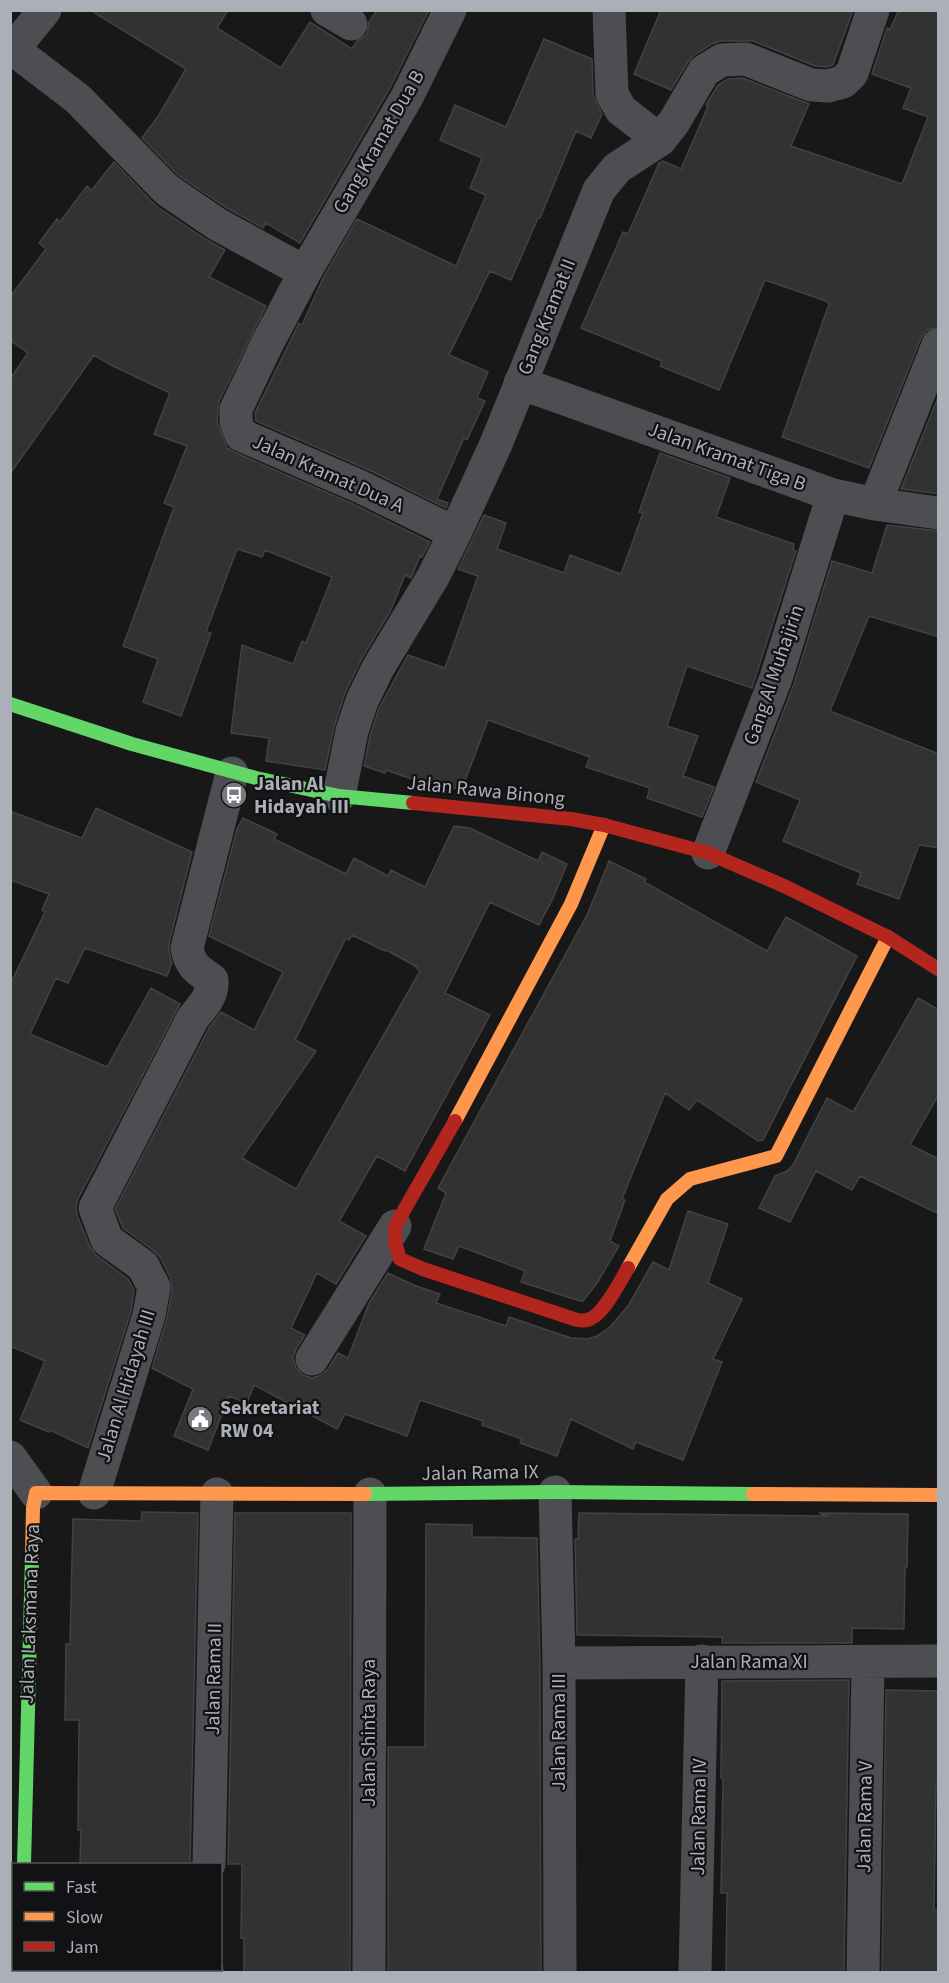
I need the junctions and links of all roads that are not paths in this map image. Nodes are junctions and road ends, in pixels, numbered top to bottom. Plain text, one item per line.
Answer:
1 (45, 10) edge
2 (450, 10) edge
3 (609, 10) edge
4 (873, 10) edge
5 (12, 51) edge
6 (660, 140) junction
7 (305, 272) junction
8 (939, 345) edge
9 (520, 383) junction
10 (833, 495) junction
11 (875, 504) junction
12 (939, 513) edge
13 (455, 533) junction
14 (10, 704) edge
15 (232, 773) junction
16 (339, 796) junction
17 (604, 825) junction
18 (708, 853) junction
19 (888, 937) junction
20 (939, 969) edge
21 (395, 1226) junction
22 (312, 1359) dead end
23 (10, 1457) edge
24 (555, 1492) junction
25 (94, 1493) junction
26 (217, 1494) junction
27 (370, 1494) junction
28 (939, 1495) edge
29 (35, 1501) junction
30 (702, 1661) junction
31 (939, 1661) edge
32 (868, 1662) junction
33 (559, 1663) junction
34 (24, 1863) edge
35 (209, 1863) edge
36 (369, 1972) edge
37 (560, 1972) edge
38 (695, 1972) edge
39 (863, 1972) edge

1 - 5 street
2 - 7 street, Gang Kramat Dua B
3 - 6 street
4 - 6 street, Gang Kramat II
5 - 7 street
6 - 9 street, Gang Kramat II
7 - 13 street, Jalan Kramat Dua A
8 - 11 street
9 - 10 street, Jalan Kramat Tiga B
9 - 13 street, Gang Kramat II
10 - 11 street, Jalan Kramat Tiga B
10 - 18 street, Gang Al Muhajirin
11 - 12 street, Jalan Kramat Tiga B
13 - 16 street, Gang Kramat II
14 - 15 street, Jalan Rawa Binong
15 - 16 street, Jalan Rawa Binong
15 - 25 street, Jalan Al Hidayah III
16 - 17 street, Jalan Rawa Binong
17 - 18 street, Jalan Rawa Binong
17 - 21 street
18 - 19 street, Jalan Rawa Binong
19 - 20 street, Jalan Rawa Binong
19 - 21 street
21 - 22 street
23 - 29 street
24 - 27 street, Jalan Rama IX
24 - 28 street, Jalan Rama IX
24 - 33 street, Jalan Rama III
25 - 26 street, Jalan Rama IX
25 - 29 street, Jalan Rama IX
26 - 27 street, Jalan Rama IX
26 - 35 street, Jalan Rama II
27 - 36 street, Jalan Shinta Raya
29 - 34 street, Jalan Laksmana Raya
30 - 32 street, Jalan Rama XI
30 - 33 street, Jalan Rama XI
30 - 38 street, Jalan Rama IV
31 - 32 street, Jalan Rama XI
32 - 39 street, Jalan Rama V
33 - 37 street, Jalan Rama III

